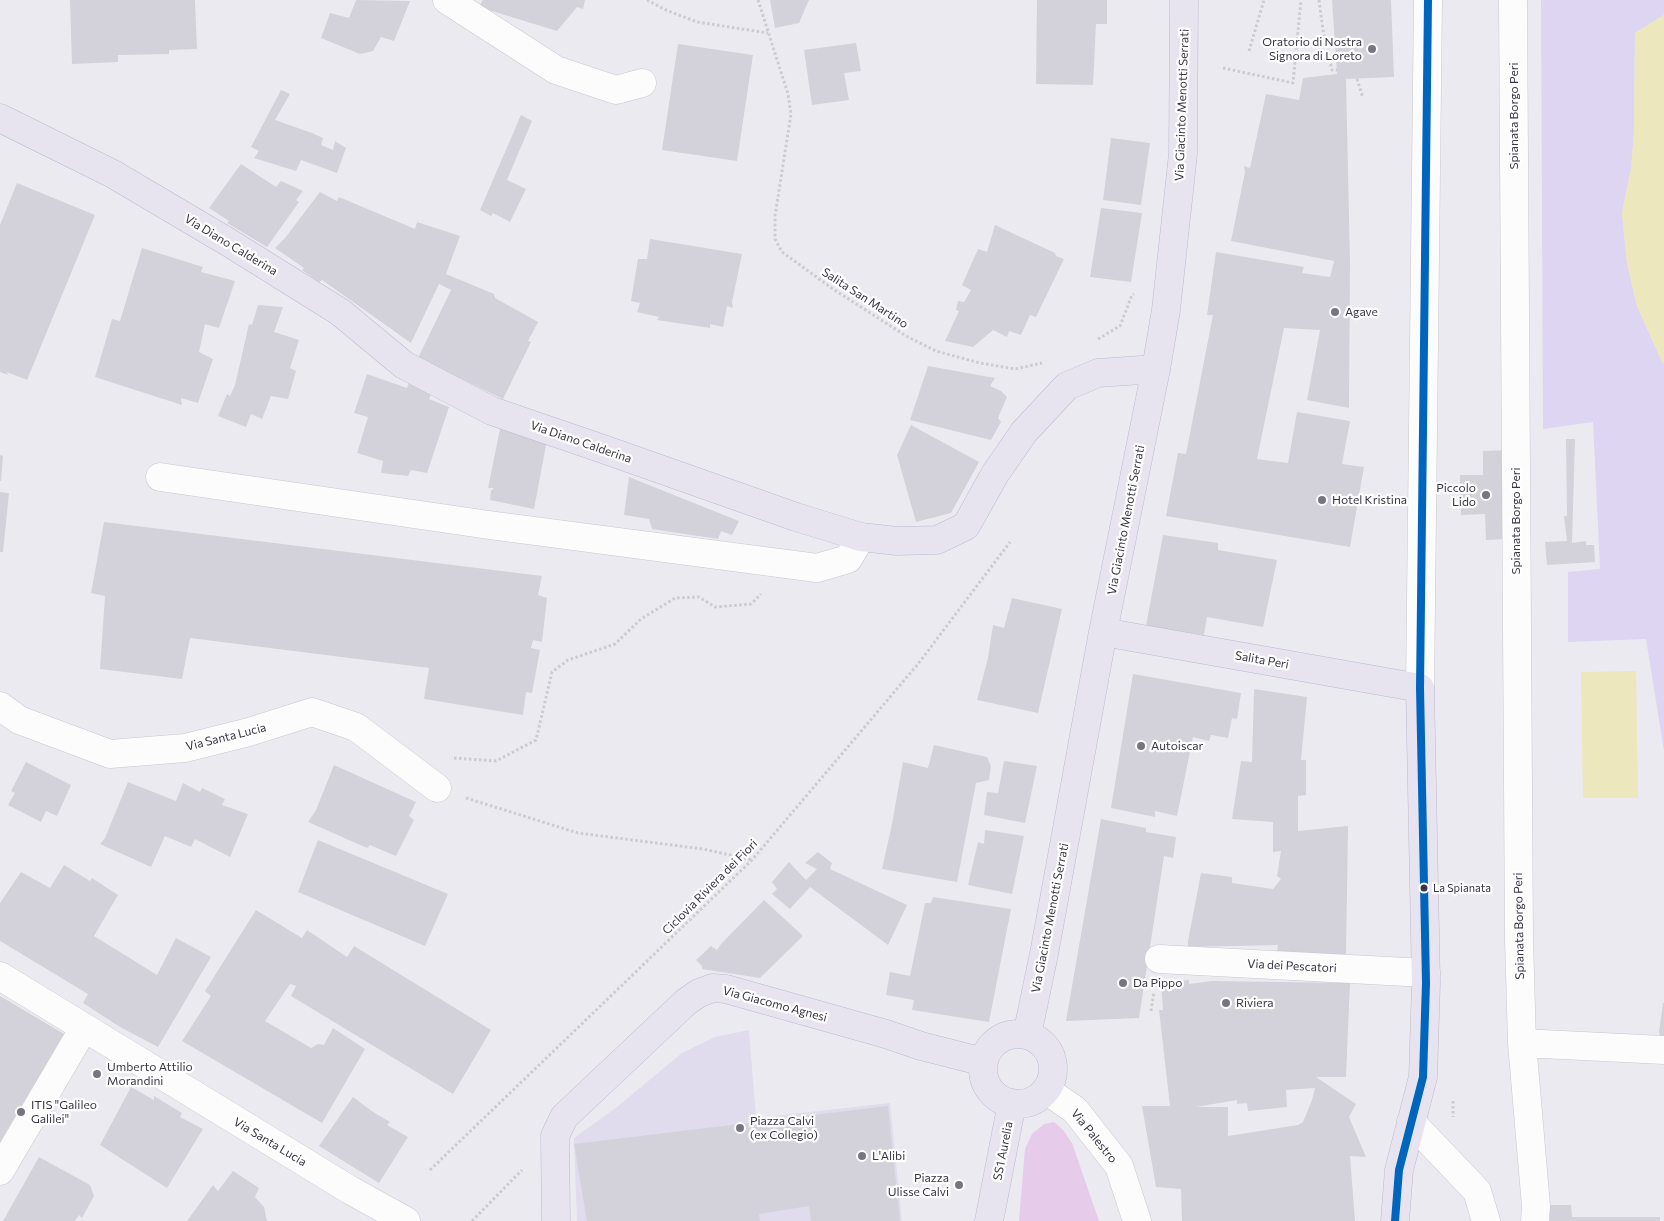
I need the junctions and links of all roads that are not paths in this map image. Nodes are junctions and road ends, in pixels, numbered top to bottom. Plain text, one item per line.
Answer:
1 (447, 0) edge
2 (1184, 0) edge
3 (1428, 0) edge
4 (1513, 0) edge
5 (642, 83) dead end
6 (0, 118) edge
7 (1156, 369) junction
8 (160, 477) dead end
9 (861, 537) junction
10 (1103, 632) junction
11 (1420, 688) junction
12 (0, 706) edge
13 (437, 788) road end
14 (1159, 959) dead end
15 (1426, 973) junction
16 (0, 976) edge
17 (84, 1028) junction
18 (1027, 1036) junction
19 (1522, 1043) junction
20 (1664, 1050) edge
21 (984, 1062) junction
22 (1046, 1090) junction
23 (1012, 1104) junction
24 (1411, 1122) junction
25 (1, 1168) edge
26 (991, 1210) edge
27 (406, 1221) edge
28 (556, 1221) edge
29 (1137, 1221) edge
30 (1395, 1221) edge
31 (1486, 1221) edge
32 (1535, 1221) edge

1 - 5 street
2 - 7 main road, Via Giacinto Menotti Serrati
3 - 11 street
4 - 19 street, Spianata Borgo Peri
6 - 9 main road, Via Diano Calderina
7 - 9 main road, Via Diano Calderina
7 - 10 main road, Via Giacinto Menotti Serrati
8 - 9 street
10 - 11 main road, Salita Peri
10 - 18 main road, Via Giacinto Menotti Serrati
11 - 15 main road
12 - 13 street, Via Santa Lucia
14 - 15 street, Via dei Pescatori
15 - 24 main road
16 - 17 street, Via Santa Lucia
17 - 25 street
17 - 27 street, Via Santa Lucia
18 - 21 main road
18 - 22 main road
19 - 20 street
19 - 32 street, Spianata Borgo Peri
21 - 23 main road, SS1 Aurelia
21 - 28 main road, Via Giacomo Agnesi
22 - 23 main road, SS1 Aurelia
22 - 29 street, Via Palestro
23 - 26 main road, SS1 Aurelia
24 - 30 main road
24 - 31 street

